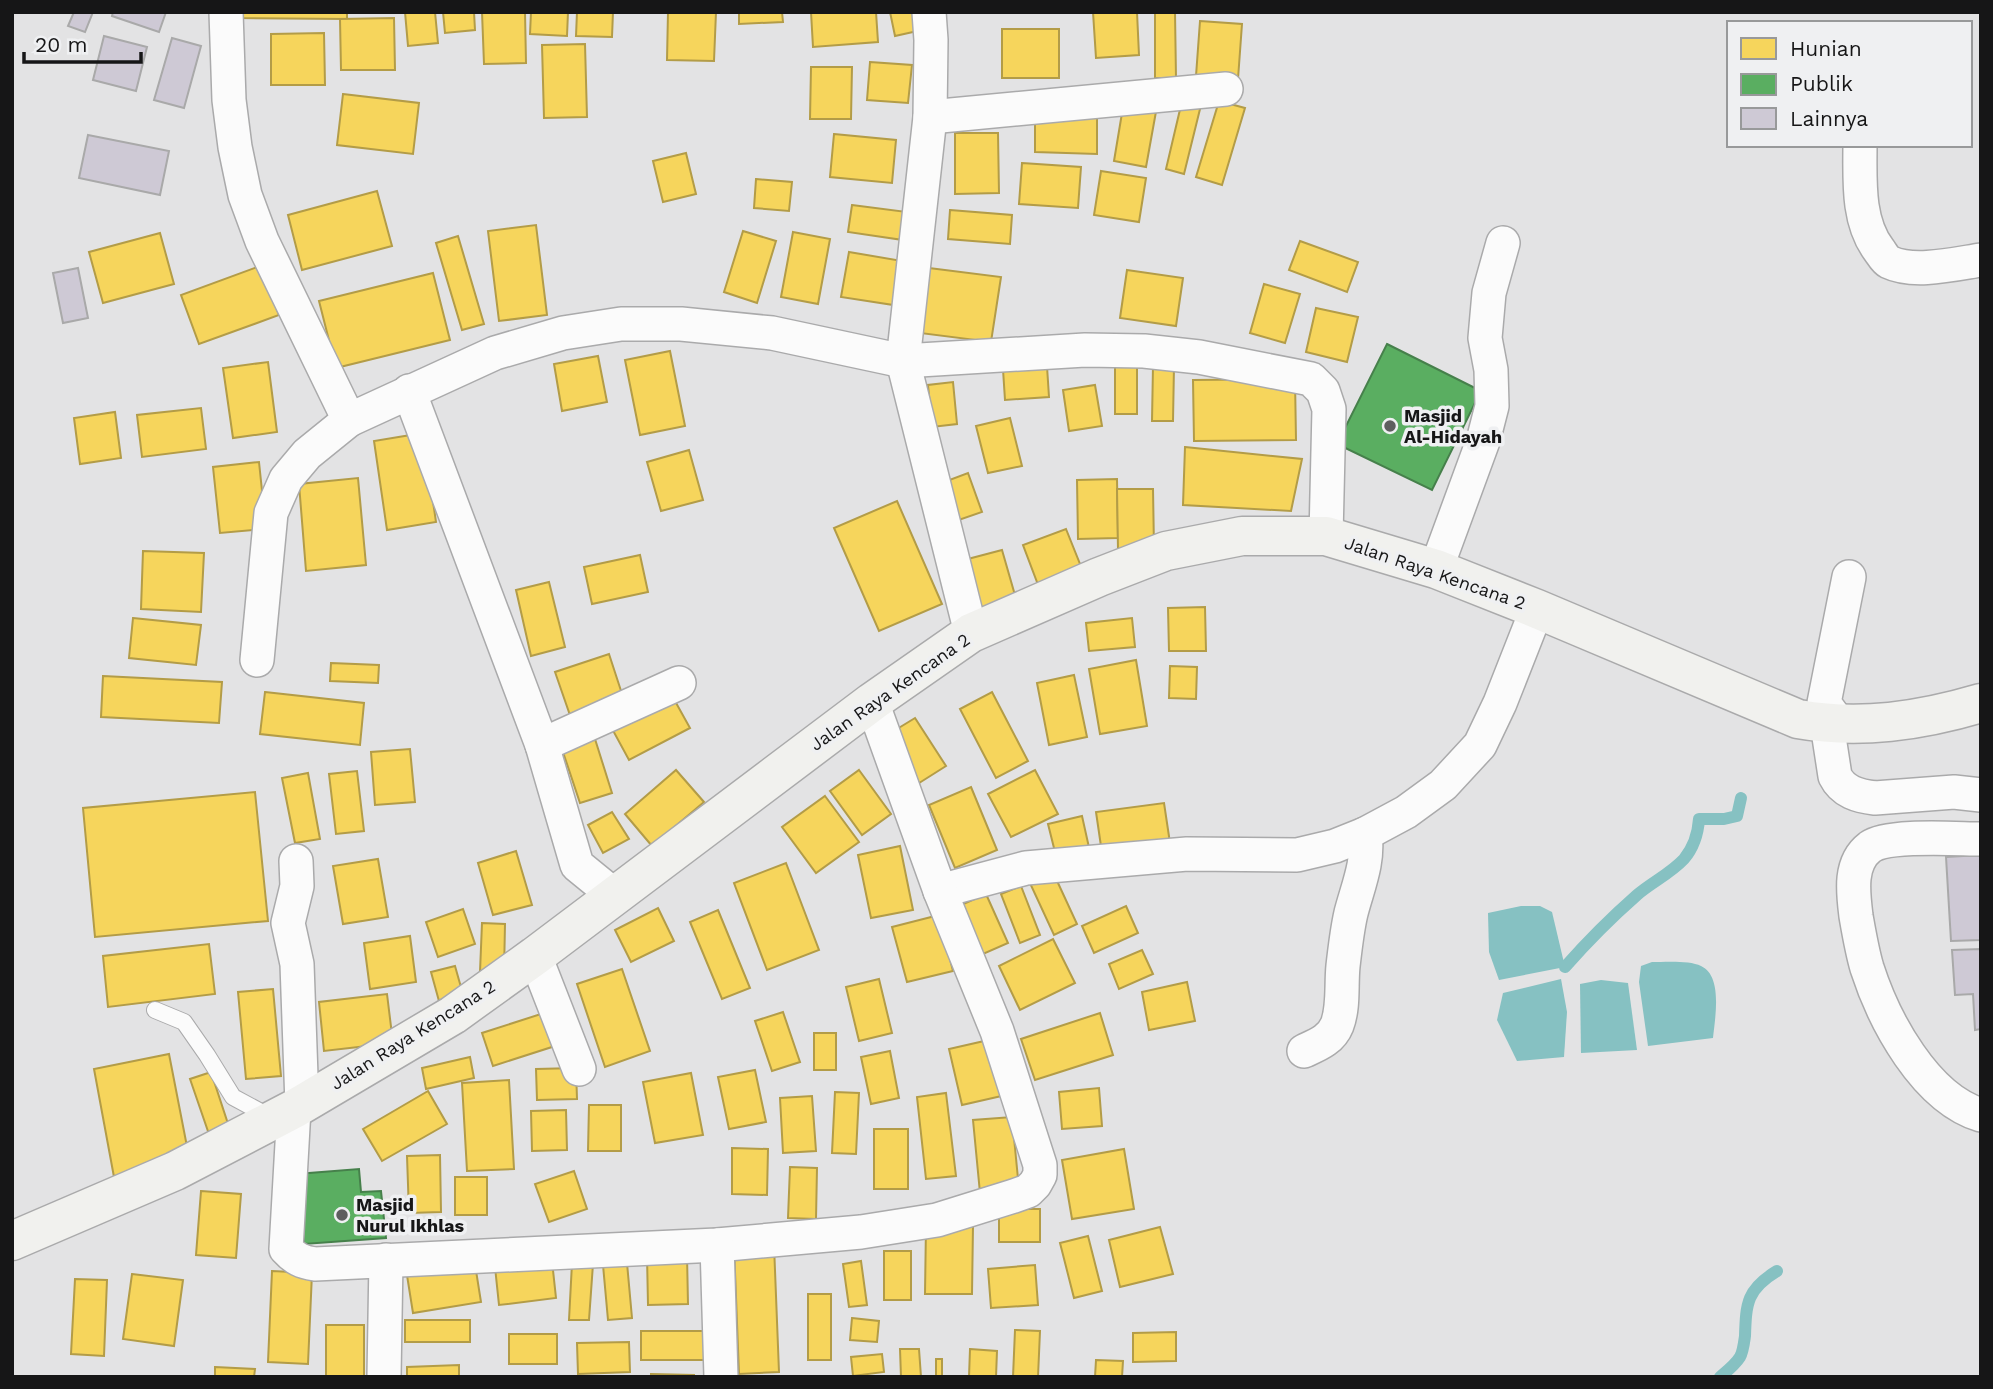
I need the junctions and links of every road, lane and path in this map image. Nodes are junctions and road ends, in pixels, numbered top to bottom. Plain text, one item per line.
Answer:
1 (226, 12) edge
2 (929, 12) edge
3 (1226, 89) dead end
4 (930, 117) junction
5 (1860, 147) edge
6 (1503, 243) dead end
7 (1981, 261) edge
8 (902, 360) junction
9 (409, 391) junction
10 (349, 420) junction
11 (1326, 536) junction
12 (1436, 569) junction
13 (1849, 577) dead end
14 (1538, 609) junction
15 (971, 633) junction
16 (257, 660) dead end
17 (679, 683) dead end
18 (872, 702) junction
19 (1981, 703) edge
20 (1834, 724) junction
21 (542, 745) junction
22 (1981, 795) edge
23 (1365, 834) junction
24 (1981, 839) edge
25 (296, 861) dead end
26 (940, 891) junction
27 (615, 896) junction
28 (535, 956) junction
29 (155, 1010) dead end
30 (1304, 1051) dead end
31 (579, 1069) dead end
32 (290, 1111) junction
33 (1981, 1115) edge
34 (12, 1241) edge
35 (717, 1245) junction
36 (386, 1260) junction
37 (384, 1377) edge
38 (721, 1377) edge

1 - 10 street
2 - 4 street
3 - 4 street
4 - 8 street
5 - 7 street
6 - 12 street
8 - 9 street
8 - 11 street
8 - 15 street
9 - 10 street
9 - 21 street
10 - 16 street
11 - 12 street, Jalan Raya Kencana 2
11 - 15 street, Jalan Raya Kencana 2
12 - 14 street, Jalan Raya Kencana 2
13 - 20 street
14 - 20 street, Jalan Raya Kencana 2
14 - 23 street
15 - 18 street, Jalan Raya Kencana 2
17 - 21 street
18 - 26 street
18 - 27 street, Jalan Raya Kencana 2
19 - 20 street, Jalan Raya Kencana 2
20 - 22 street
21 - 27 street
23 - 26 street
23 - 30 street
24 - 33 street
25 - 32 street
26 - 35 street
27 - 28 street, Jalan Raya Kencana 2
28 - 31 street
28 - 32 street, Jalan Raya Kencana 2
29 - 32 lane
32 - 34 street, Jalan Raya Kencana 2
32 - 36 street
35 - 36 street
35 - 38 street
36 - 37 street

